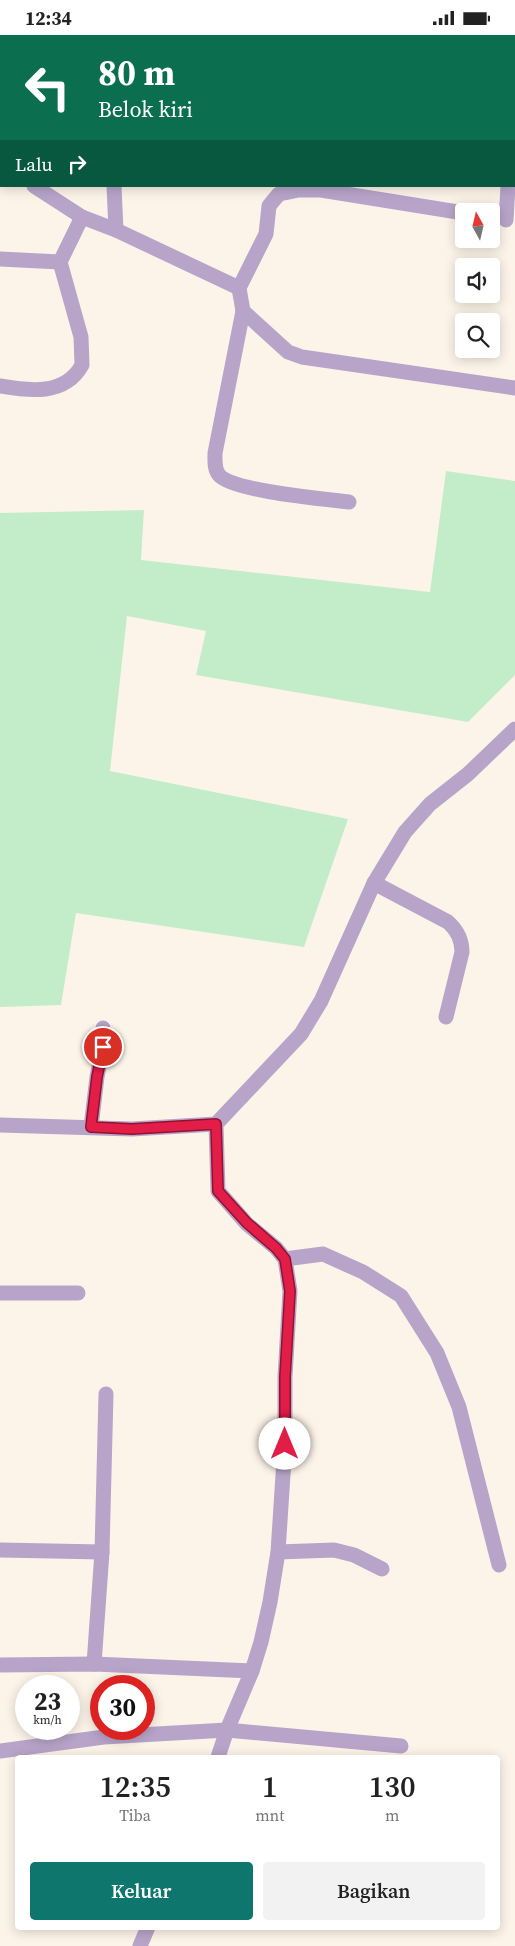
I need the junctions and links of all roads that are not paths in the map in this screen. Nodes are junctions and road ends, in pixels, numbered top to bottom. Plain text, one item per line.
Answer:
1 (36, 187) edge
2 (114, 187) edge
3 (508, 187) edge
4 (455, 212) edge
5 (82, 217) junction
6 (504, 220) edge
7 (116, 230) junction
8 (0, 259) edge
9 (60, 262) junction
10 (239, 288) junction
11 (243, 311) junction
12 (0, 386) edge
13 (515, 388) edge
14 (349, 502) dead end
15 (515, 729) edge
16 (374, 883) junction
17 (446, 1017) dead end
18 (102, 1028) dead end
19 (216, 1124) junction
20 (0, 1125) edge
21 (91, 1127) junction
22 (285, 1259) junction
23 (0, 1293) edge
24 (78, 1293) dead end
25 (106, 1394) dead end
26 (0, 1550) edge
27 (102, 1552) junction
28 (278, 1552) junction
29 (499, 1565) dead end
30 (382, 1569) dead end
31 (94, 1664) junction
32 (0, 1665) edge
33 (252, 1671) junction
34 (226, 1730) junction
35 (402, 1747) dead end
36 (0, 1751) edge
37 (219, 1755) edge
38 (147, 1930) edge
39 (140, 1946) edge

1 - 5 street
2 - 7 street
3 - 6 street
4 - 10 street
5 - 7 street
5 - 9 street
7 - 10 street
8 - 9 street
9 - 12 street
10 - 11 street
11 - 13 street
11 - 14 street
15 - 16 street
16 - 17 street
16 - 19 street
18 - 21 street
19 - 21 street
19 - 22 street
20 - 21 street
22 - 28 street
22 - 29 street
23 - 24 street
25 - 27 street
26 - 27 street
27 - 31 street
28 - 30 street
28 - 33 street
31 - 32 street
31 - 33 street
33 - 34 street
34 - 35 street
34 - 36 street
34 - 37 street
38 - 39 street

